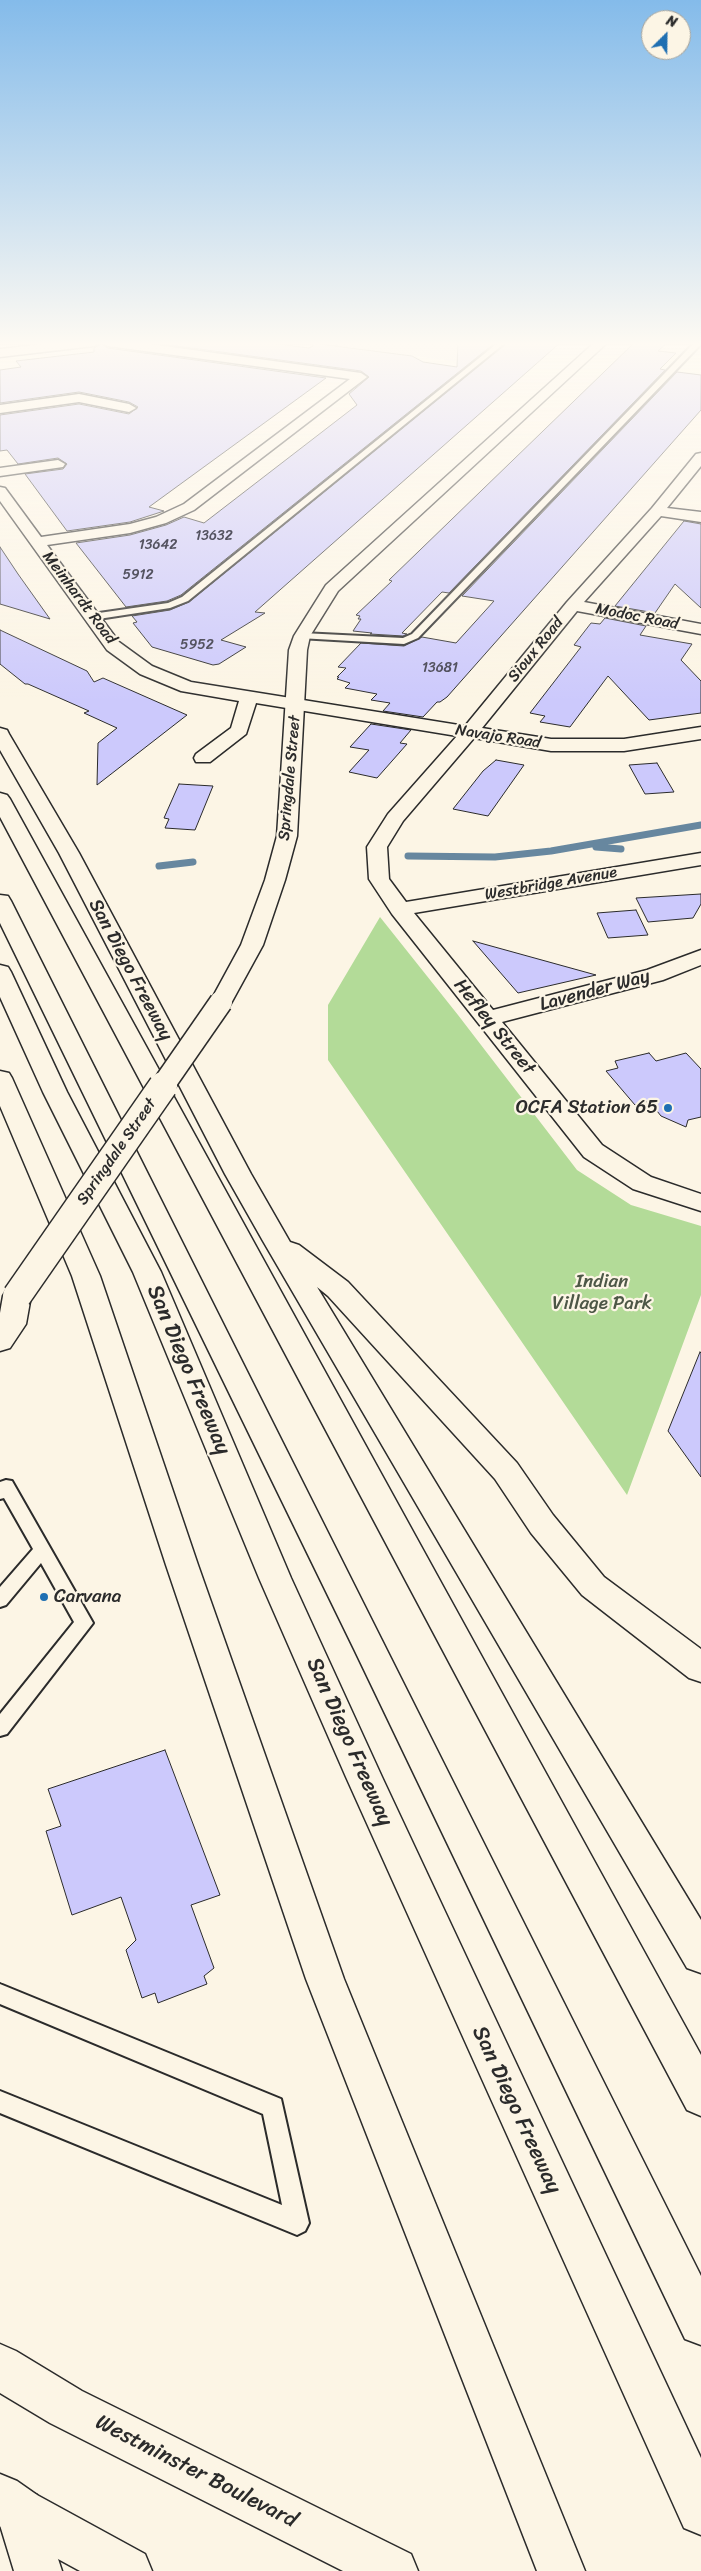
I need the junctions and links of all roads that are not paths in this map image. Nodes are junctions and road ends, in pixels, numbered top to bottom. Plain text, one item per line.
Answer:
1 (249, 462) edge
2 (355, 462) edge
3 (470, 462) edge
4 (583, 462) edge
5 (696, 462) edge
6 (58, 464) dead end
7 (0, 472) edge
8 (0, 491) edge
9 (658, 511) junction
10 (701, 517) edge
11 (37, 542) junction
12 (573, 605) junction
13 (92, 617) junction
14 (701, 629) edge
15 (302, 636) junction
16 (249, 698) junction
17 (296, 703) junction
18 (0, 734) edge
19 (468, 734) junction
20 (701, 734) edge
21 (203, 758) dead end
22 (0, 799) edge
23 (377, 847) joint
24 (701, 858) edge
25 (0, 901) edge
26 (400, 909) junction
27 (701, 957) edge
28 (0, 972) edge
29 (487, 1019) junction
30 (0, 1078) edge
31 (701, 1203) edge
32 (276, 1241) junction
33 (9, 1300) edge
34 (0, 1341) edge
35 (0, 1493) edge
36 (42, 1550) junction
37 (0, 1600) edge
38 (701, 1668) edge
39 (0, 1728) edge
40 (701, 1955) edge
41 (0, 1994) edge
42 (701, 2096) edge
43 (0, 2102) edge
44 (701, 2323) edge
45 (0, 2367) edge
46 (10, 2505) edge
47 (701, 2511) edge
48 (38, 2571) edge
49 (128, 2571) edge
50 (394, 2571) edge
51 (561, 2571) edge

1 - 11 main road
2 - 13 lane
3 - 15 main road, Springdale Street
4 - 15 lane
5 - 9 main road, Sioux Road
6 - 7 main road
8 - 11 main road, Meinhardt Road
9 - 10 main road
9 - 12 main road, Sioux Road
11 - 13 main road, Meinhardt Road
12 - 14 main road, Modoc Road
12 - 19 main road, Sioux Road
13 - 16 main road, Meinhardt Road
15 - 17 main road, Springdale Street
16 - 17 main road, Meinhardt Road
16 - 21 main road
17 - 19 main road, Navajo Road
17 - 33 main road, Springdale Street, bridge
18 - 32 main road, San Diego Freeway
19 - 20 main road, Navajo Road
19 - 23 main road, Sioux Road
22 - 42 main road
23 - 26 main road, Hefley Street
24 - 26 main road, Westbridge Avenue
25 - 44 main road
26 - 29 main road, Hefley Street
27 - 29 main road, Lavender Way
28 - 47 main road, San Diego Freeway
29 - 31 main road, Hefley Street
30 - 51 main road
32 - 38 main road
32 - 40 main road, San Diego Freeway
33 - 34 main road, Springdale Street
35 - 36 lane
36 - 37 lane
36 - 39 lane
41 - 43 lane
45 - 50 main road, Westminster Boulevard
46 - 48 main road
46 - 49 main road

